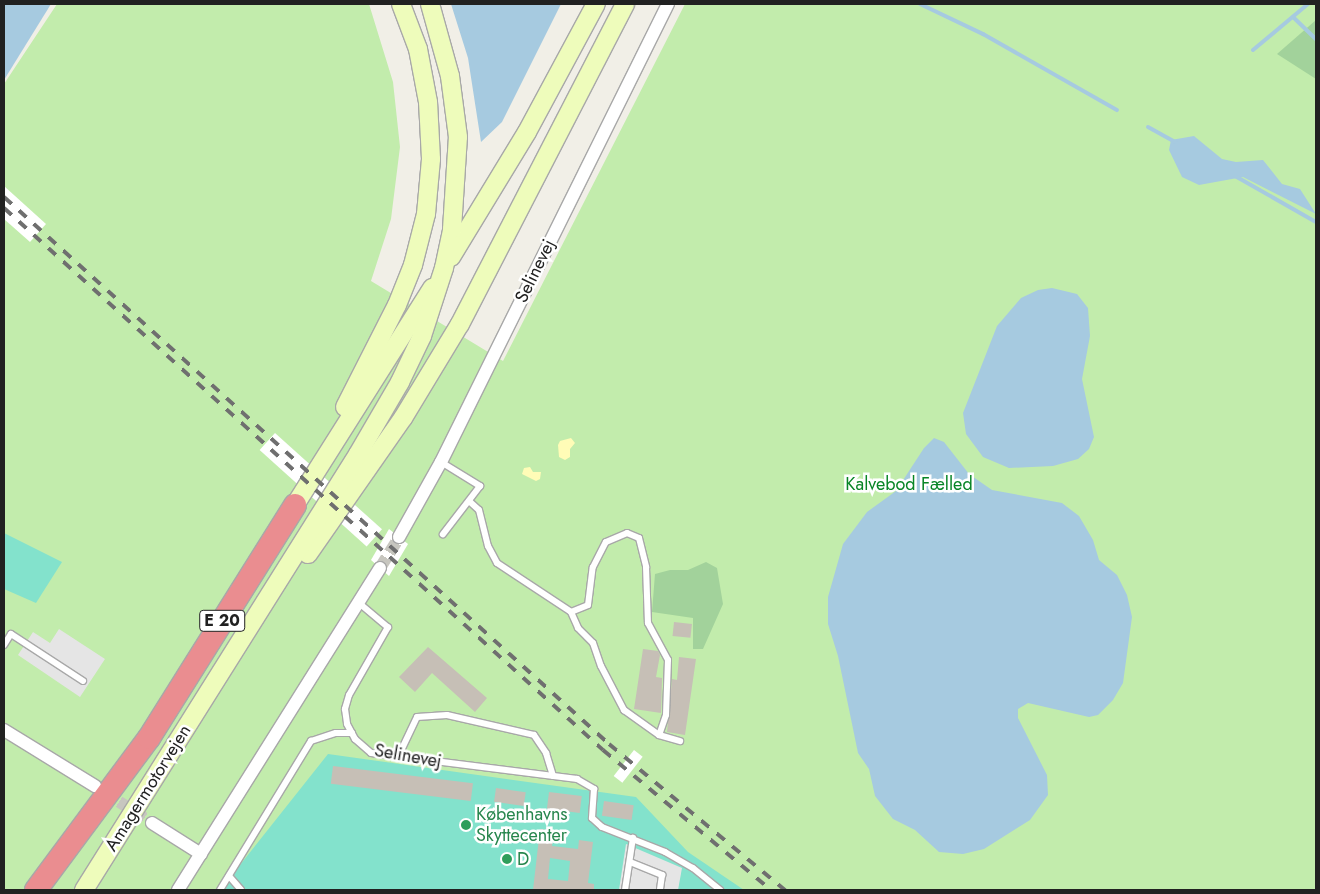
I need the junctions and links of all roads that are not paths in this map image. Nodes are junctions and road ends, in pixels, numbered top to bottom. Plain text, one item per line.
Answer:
1 (401, 4) edge
2 (430, 4) edge
3 (596, 4) edge
4 (625, 4) edge
5 (668, 4) edge
6 (444, 268) junction
7 (441, 462) junction
8 (469, 501) junction
9 (295, 505) junction
10 (443, 534) dead end
11 (399, 537) tunnel mouth
12 (380, 568) tunnel mouth
13 (359, 603) junction
14 (571, 612) junction
15 (4, 645) edge
16 (83, 681) dead end
17 (212, 686) junction
18 (4, 730) edge
19 (352, 734) junction
20 (659, 734) junction
21 (149, 738) junction
22 (680, 742) dead end
23 (398, 757) junction
24 (553, 776) junction
25 (95, 786) tunnel mouth
26 (152, 823) tunnel mouth
27 (633, 838) junction
28 (201, 854) junction
29 (630, 862) junction
30 (229, 876) junction
31 (36, 890) edge
32 (53, 890) edge
33 (84, 890) edge
34 (178, 890) edge
35 (220, 890) edge
36 (241, 890) edge
37 (625, 890) edge
38 (660, 890) edge
39 (720, 890) edge

1 - 9 street
2 - 6 street
3 - 6 street
4 - 17 street
5 - 7 street, Selinevej
6 - 9 street
6 - 17 street
7 - 8 lane
7 - 11 street, Selinevej
8 - 10 lane
8 - 14 lane
9 - 21 highway, E 20
12 - 13 street
13 - 19 lane, Selinevej
13 - 28 street
14 - 20 lane
14 - 20 lane
15 - 16 lane
17 - 33 street, Amagermotorvejen
18 - 25 street
19 - 23 lane, Selinevej
19 - 30 lane
20 - 22 lane
21 - 31 highway
21 - 32 highway, Amagermotorvejen / E 20
23 - 24 lane, Selinevej
23 - 24 lane
24 - 27 lane, Selinevej
26 - 28 street
27 - 29 lane
27 - 39 lane
28 - 34 street
29 - 37 lane
29 - 38 lane
30 - 35 lane
30 - 36 lane

